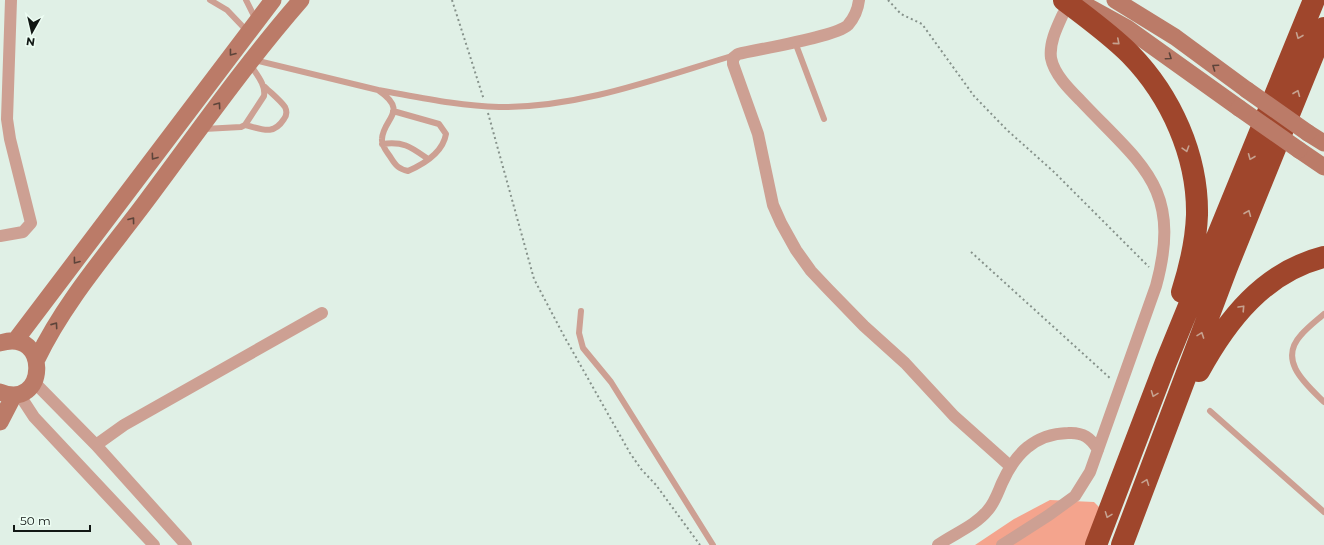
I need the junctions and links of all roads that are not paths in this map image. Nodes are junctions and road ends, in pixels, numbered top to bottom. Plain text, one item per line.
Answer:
1 (11, 0) edge
2 (210, 0) edge
3 (246, 0) edge
4 (273, 0) edge
5 (301, 0) edge
6 (859, 0) edge
7 (1076, 0) edge
8 (1115, 0) edge
9 (1314, 0) edge
10 (1063, 7) edge
11 (253, 27) junction
12 (1324, 28) edge
13 (794, 42) junction
14 (738, 54) junction
15 (252, 62) junction
16 (265, 87) junction
17 (378, 90) junction
18 (393, 111) junction
19 (824, 120) dead end
20 (245, 125) junction
21 (200, 129) junction
22 (382, 144) junction
23 (1324, 144) edge
24 (428, 159) junction
25 (1324, 167) edge
26 (0, 236) edge
27 (1324, 257) edge
28 (581, 311) dead end
29 (322, 313) dead end
30 (1324, 314) edge
31 (4, 342) edge
32 (37, 359) junction
33 (1166, 362) junction
34 (34, 382) junction
35 (11, 394) edge
36 (1324, 402) edge
37 (1210, 412) dead end
38 (0, 422) edge
39 (1163, 436) junction
40 (96, 445) junction
41 (1098, 450) junction
42 (1010, 466) junction
43 (1324, 512) edge
44 (150, 544) edge
45 (186, 545) edge
46 (713, 545) edge
47 (938, 545) edge
48 (1002, 545) edge
49 (1096, 545) edge
50 (1122, 545) edge

1 - 26 street
2 - 11 lane
3 - 11 lane
4 - 11 main road
5 - 15 main road
6 - 13 street
7 -> 25 main road, bridge
23 -> 8 main road, bridge
9 -> 33 highway
10 -> 33 highway
10 - 41 street
11 -> 31 main road
39 -> 12 highway
13 - 14 street
13 - 19 lane
14 - 17 lane
14 - 42 street
15 - 16 lane
15 - 17 lane
21 -> 15 main road
16 - 20 lane
16 - 20 lane
17 - 18 lane
18 - 22 lane
18 - 24 lane
20 - 21 lane
32 -> 21 main road
22 - 24 lane
22 - 24 lane
39 -> 27 highway
28 - 46 lane
29 - 40 street
30 - 36 lane
31 - 32 main road
32 - 34 main road
33 -> 49 highway
34 - 35 main road
34 - 40 street
35 - 38 main road
35 - 44 street
37 - 43 lane
50 -> 39 highway
40 - 45 street
41 - 42 street
41 - 48 street
42 - 47 street

